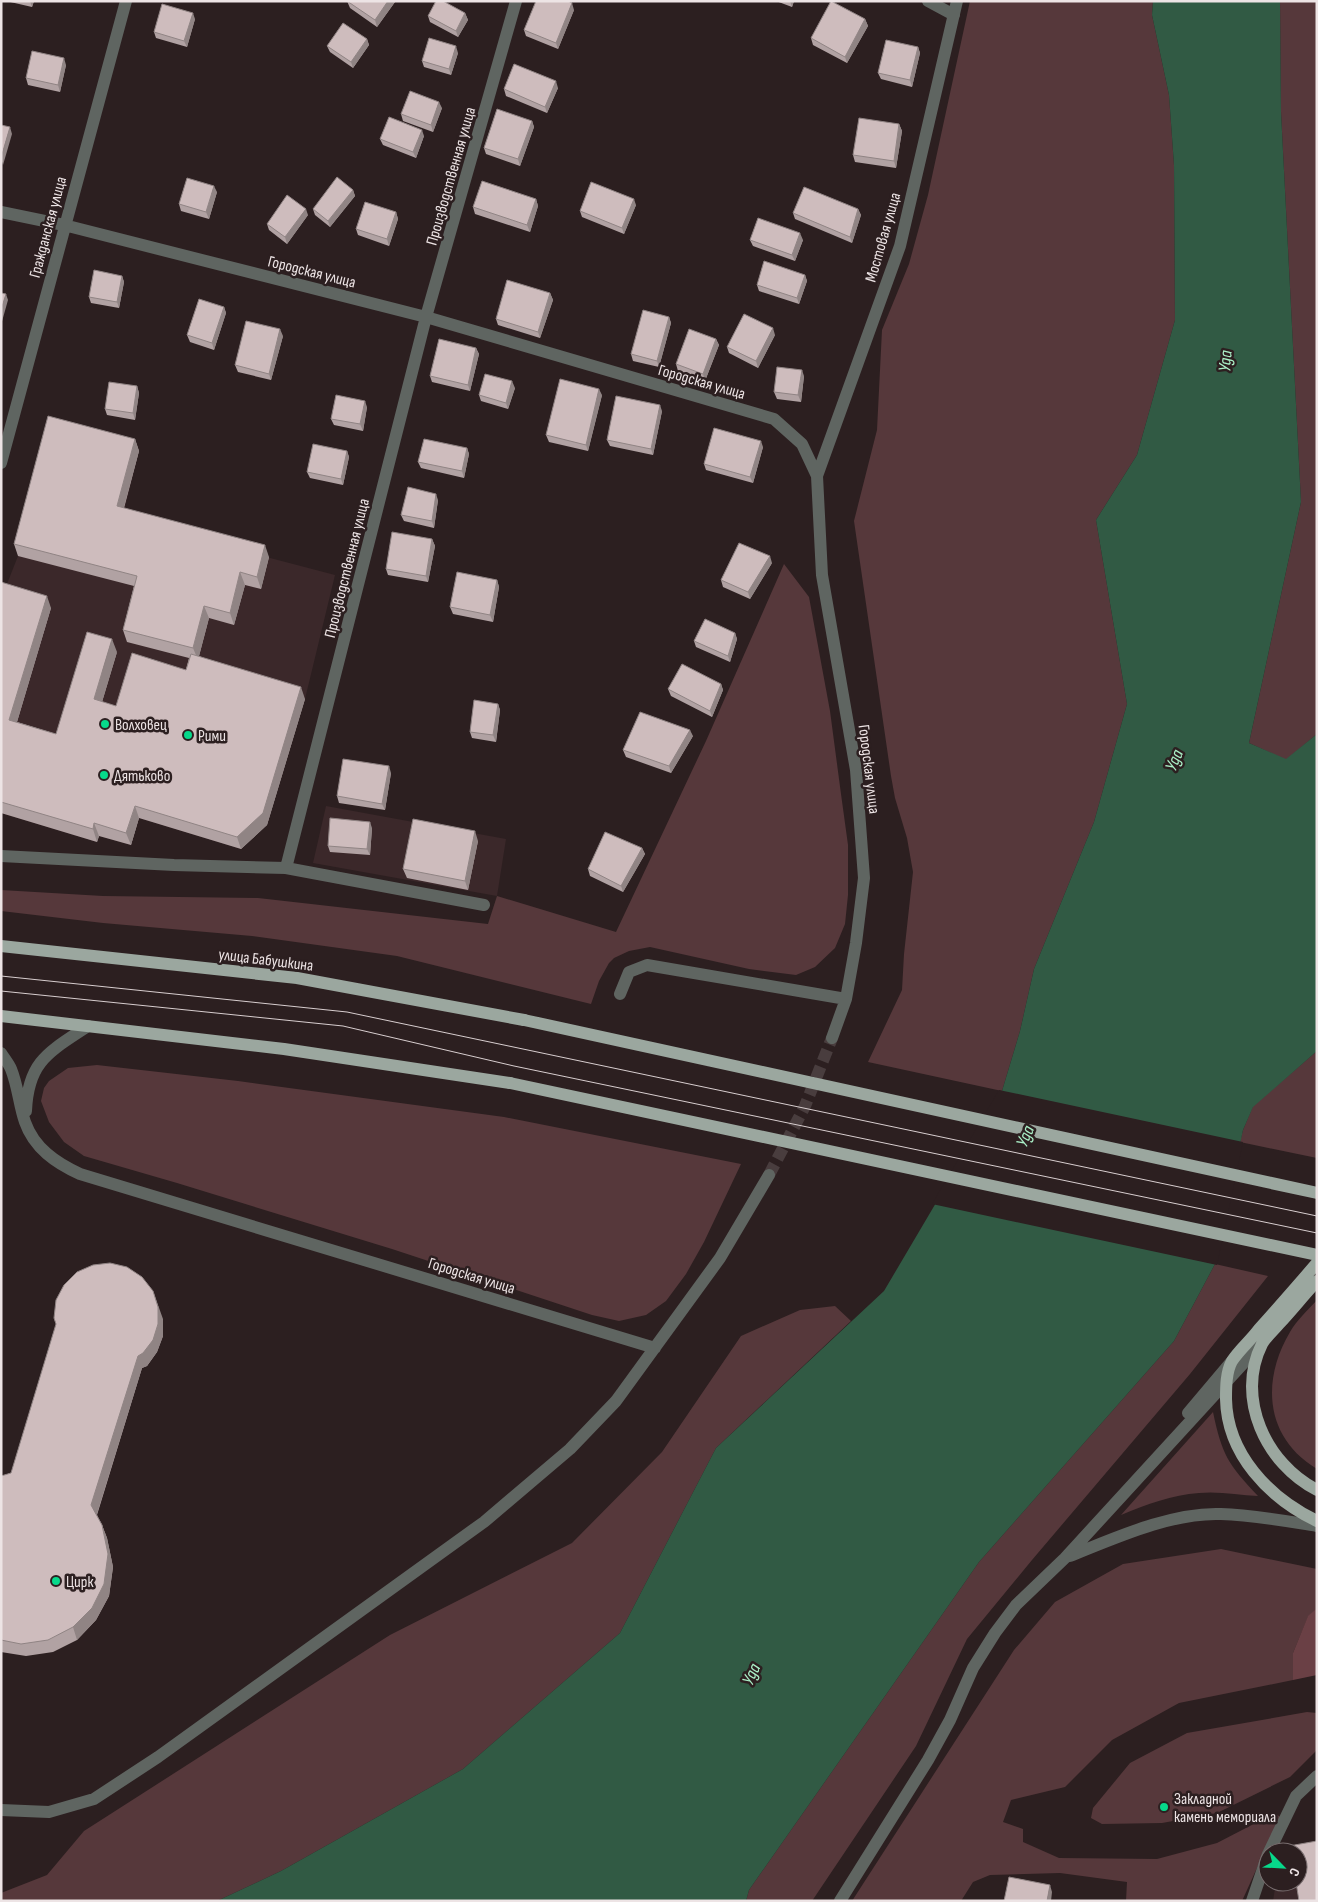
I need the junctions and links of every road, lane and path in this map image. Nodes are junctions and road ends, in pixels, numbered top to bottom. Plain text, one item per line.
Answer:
1 (126, 1) edge
2 (516, 1) edge
3 (928, 1) edge
4 (957, 1) edge
5 (954, 15) junction
6 (1, 212) edge
7 (64, 225) junction
8 (426, 317) junction
9 (1, 463) edge
10 (817, 476) junction
11 (1, 856) edge
12 (286, 868) junction
13 (484, 905) dead end
14 (1, 946) edge
15 (620, 994) dead end
16 (846, 999) junction
17 (1, 1016) edge
18 (88, 1026) junction
19 (832, 1038) tunnel mouth
20 (1, 1053) edge
21 (26, 1124) junction
22 (769, 1175) tunnel mouth
23 (1317, 1193) edge
24 (1317, 1255) edge
25 (1317, 1263) edge
26 (1317, 1281) edge
27 (1262, 1343) junction
28 (655, 1348) junction
29 (1231, 1362) junction
30 (1226, 1384) junction
31 (1317, 1490) edge
32 (1317, 1521) edge
33 (1317, 1526) edge
34 (1066, 1558) junction
35 (1317, 1776) edge
36 (2, 1810) edge
37 (1273, 1842) edge
38 (1258, 1883) edge
39 (840, 1901) edge
40 (1252, 1901) edge

1 - 7 street, Гражданская улица
2 - 8 street, Производственная улица
3 - 5 street
4 - 5 street, Мостовая улица
5 - 10 street, Мостовая улица
6 - 7 street, Городская улица
7 - 8 street, Городская улица
7 - 9 street, Гражданская улица
8 - 10 street, Городская улица
8 - 12 street, Производственная улица
10 - 16 street, Городская улица
11 - 12 street
12 - 13 street
14 - 23 main road, улица Бабушкина, bridge
15 - 16 street
16 - 19 street, Городская улица
17 - 18 main road
18 - 21 street
18 - 24 main road, bridge
20 - 21 street, Городская улица
21 - 28 street, Городская улица
22 - 28 street
25 - 29 main road
26 - 27 main road
27 - 30 street
27 - 31 main road
28 - 36 street
29 - 30 main road
29 - 34 street
30 - 32 main road
30 - 34 street
33 - 34 street
34 - 39 street
35 - 37 street
38 - 40 street

